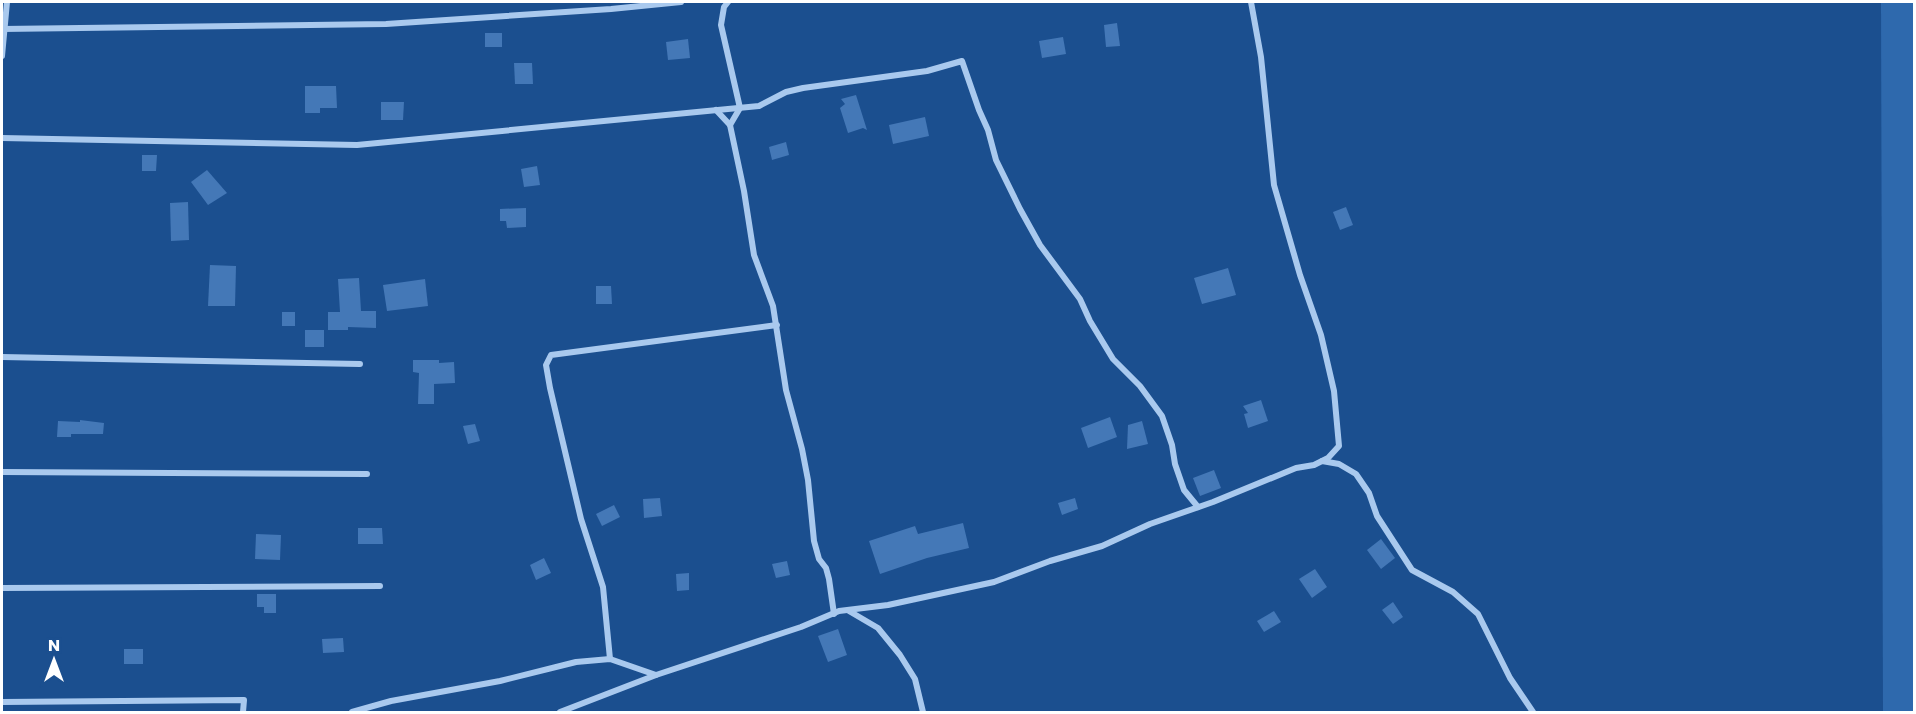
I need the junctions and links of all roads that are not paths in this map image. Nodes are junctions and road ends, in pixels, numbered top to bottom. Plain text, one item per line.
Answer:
1 (7, 2) edge
2 (681, 2) edge
3 (728, 2) edge
4 (1251, 2) edge
5 (3, 29) edge
6 (2, 56) edge
7 (740, 108) junction
8 (716, 111) junction
9 (730, 125) junction
10 (2, 138) edge
11 (777, 325) junction
12 (2, 357) edge
13 (360, 364) dead end
14 (1322, 461) junction
15 (2, 472) edge
16 (367, 474) dead end
17 (1198, 507) junction
18 (380, 586) dead end
19 (2, 588) edge
20 (848, 610) junction
21 (834, 614) junction
22 (610, 659) junction
23 (656, 675) junction
24 (2, 702) edge
25 (243, 712) edge
26 (352, 712) edge
27 (560, 712) edge
28 (923, 712) edge
29 (1533, 712) edge

1 - 5 street
2 - 5 street
3 - 7 street
4 - 14 street
5 - 6 street
7 - 8 street
7 - 9 street
7 - 17 street
8 - 9 street
8 - 10 street
9 - 11 street
11 - 21 street
11 - 22 street
12 - 13 street
14 - 17 street
14 - 29 street
15 - 16 street
17 - 20 street
18 - 19 street
20 - 21 street
20 - 28 street
21 - 23 street
22 - 23 street
22 - 26 street
23 - 27 street
24 - 25 street

